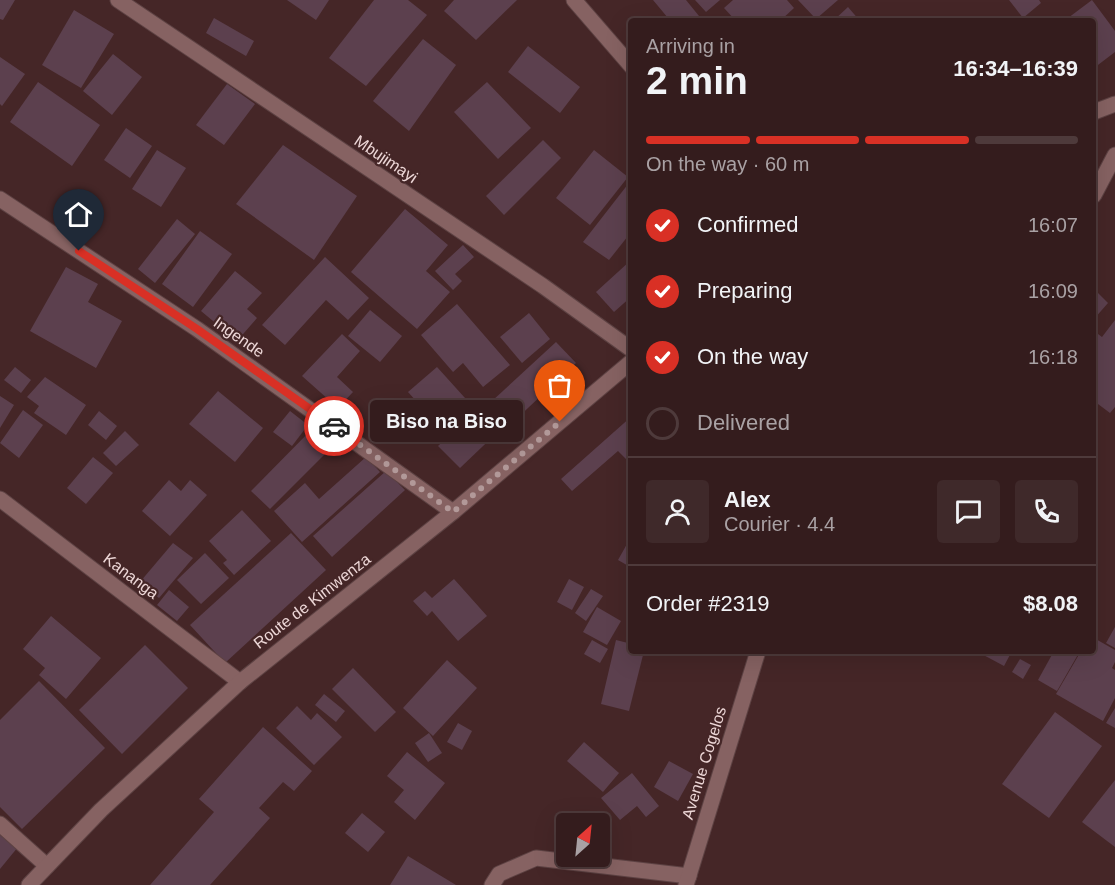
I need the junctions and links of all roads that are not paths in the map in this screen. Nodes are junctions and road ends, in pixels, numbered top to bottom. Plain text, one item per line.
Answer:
1 (118, 0) edge
2 (574, 0) edge
3 (628, 62) edge
4 (1115, 104) edge
5 (1096, 111) edge
6 (1115, 155) edge
7 (1096, 191) edge
8 (0, 199) edge
9 (628, 347) edge
10 (628, 364) edge
11 (0, 499) edge
12 (453, 512) junction
13 (757, 654) edge
14 (240, 681) junction
15 (0, 824) edge
16 (47, 866) junction
17 (688, 880) edge
18 (29, 885) edge
19 (492, 885) edge

1 - 9 street, Mbujimayi
2 - 3 street
4 - 5 street
6 - 7 street
8 - 12 street, Ingende
10 - 12 street, Route de Kimwenza
11 - 14 street, Kananga
12 - 14 street, Route de Kimwenza
13 - 17 street, Avenue Cogelos
14 - 16 street, Route de Kimwenza
15 - 16 street
16 - 18 street, Route de Kimwenza
17 - 19 street

